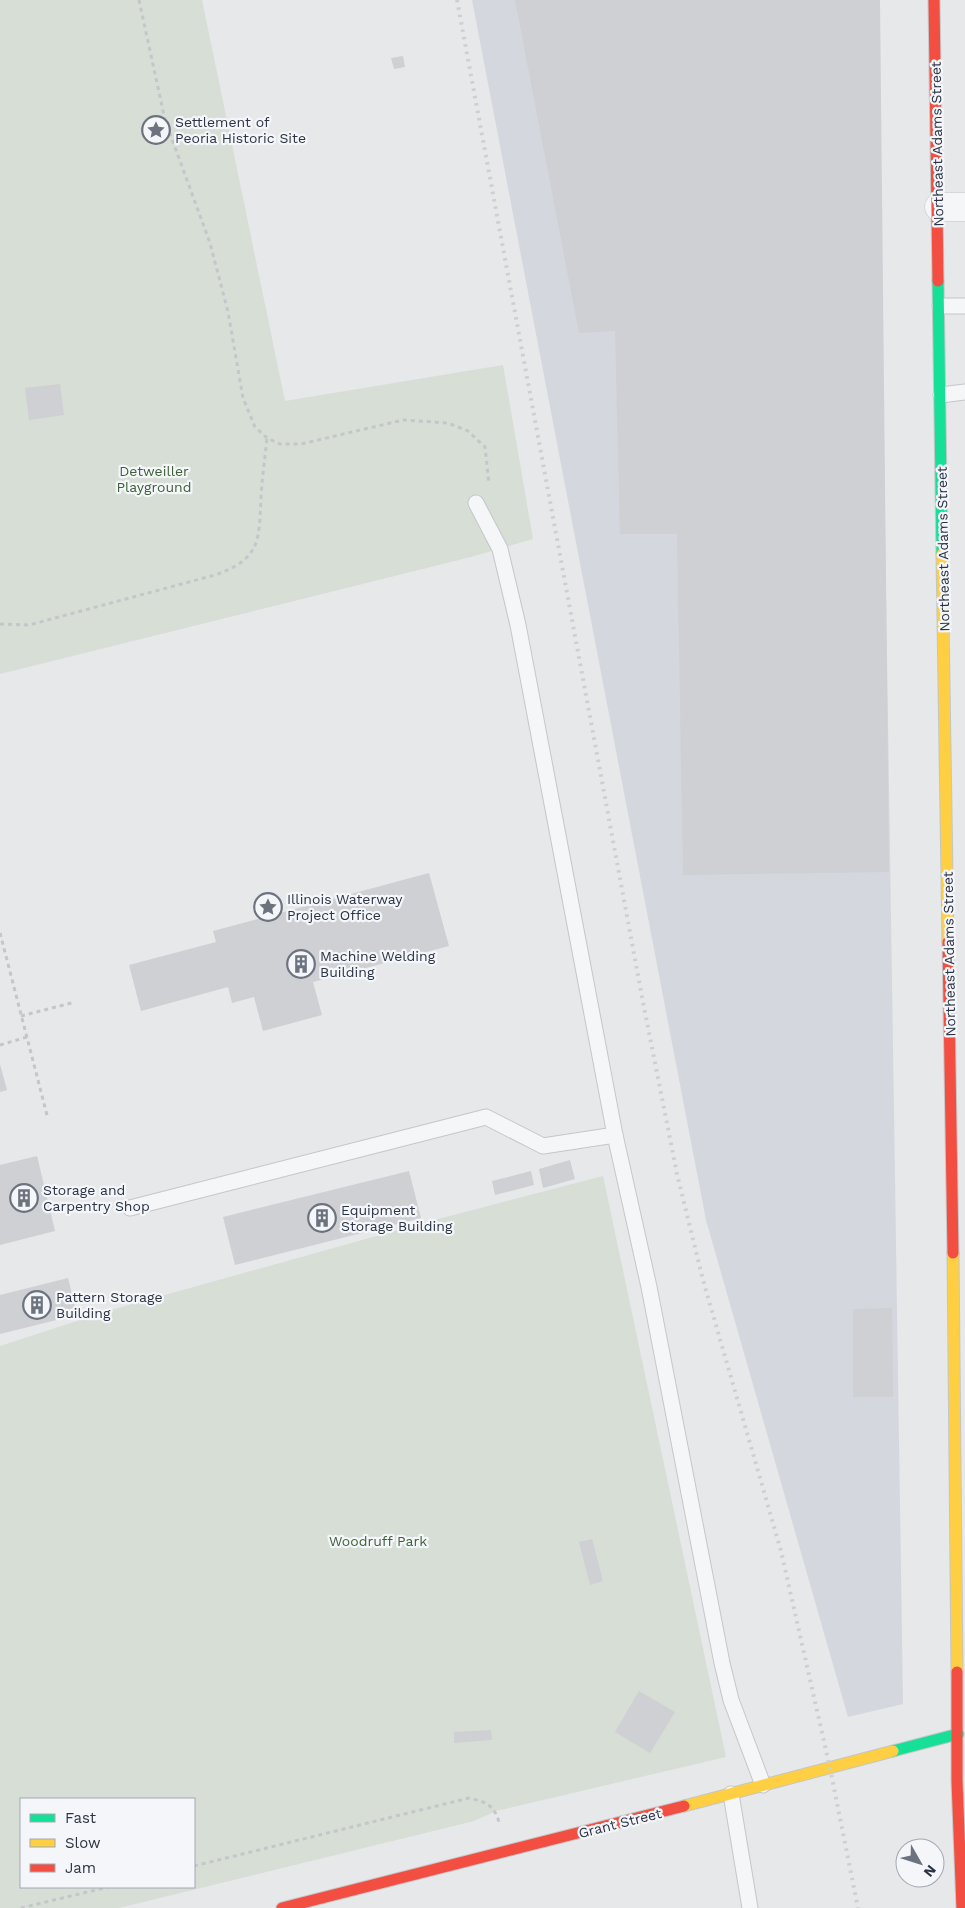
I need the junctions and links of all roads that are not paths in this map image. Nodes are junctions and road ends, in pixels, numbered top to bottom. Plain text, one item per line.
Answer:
1 (934, 0) edge
2 (952, 207) edge
3 (940, 306) junction
4 (965, 306) edge
5 (965, 392) edge
6 (941, 395) junction
7 (476, 503) road end
8 (615, 1135) junction
9 (130, 1208) dead end
10 (960, 1453) edge
11 (958, 1734) junction
12 (763, 1785) junction
13 (731, 1794) junction
14 (963, 1884) edge
15 (282, 1908) edge
16 (750, 1908) edge
17 (962, 1908) edge

1 - 2 main road, Northeast Adams Street
2 - 3 main road, Northeast Adams Street
3 - 4 lane
3 - 6 main road, Northeast Adams Street
5 - 6 lane
6 - 10 main road, Northeast Adams Street
7 - 8 lane
8 - 9 lane
8 - 12 lane
10 - 11 main road, Northeast Adams Street
11 - 12 main road, Grant Street
11 - 14 main road, Northeast Adams Street
12 - 13 main road, Grant Street
13 - 15 main road, Grant Street
13 - 16 lane
14 - 17 main road, Northeast Adams Street

